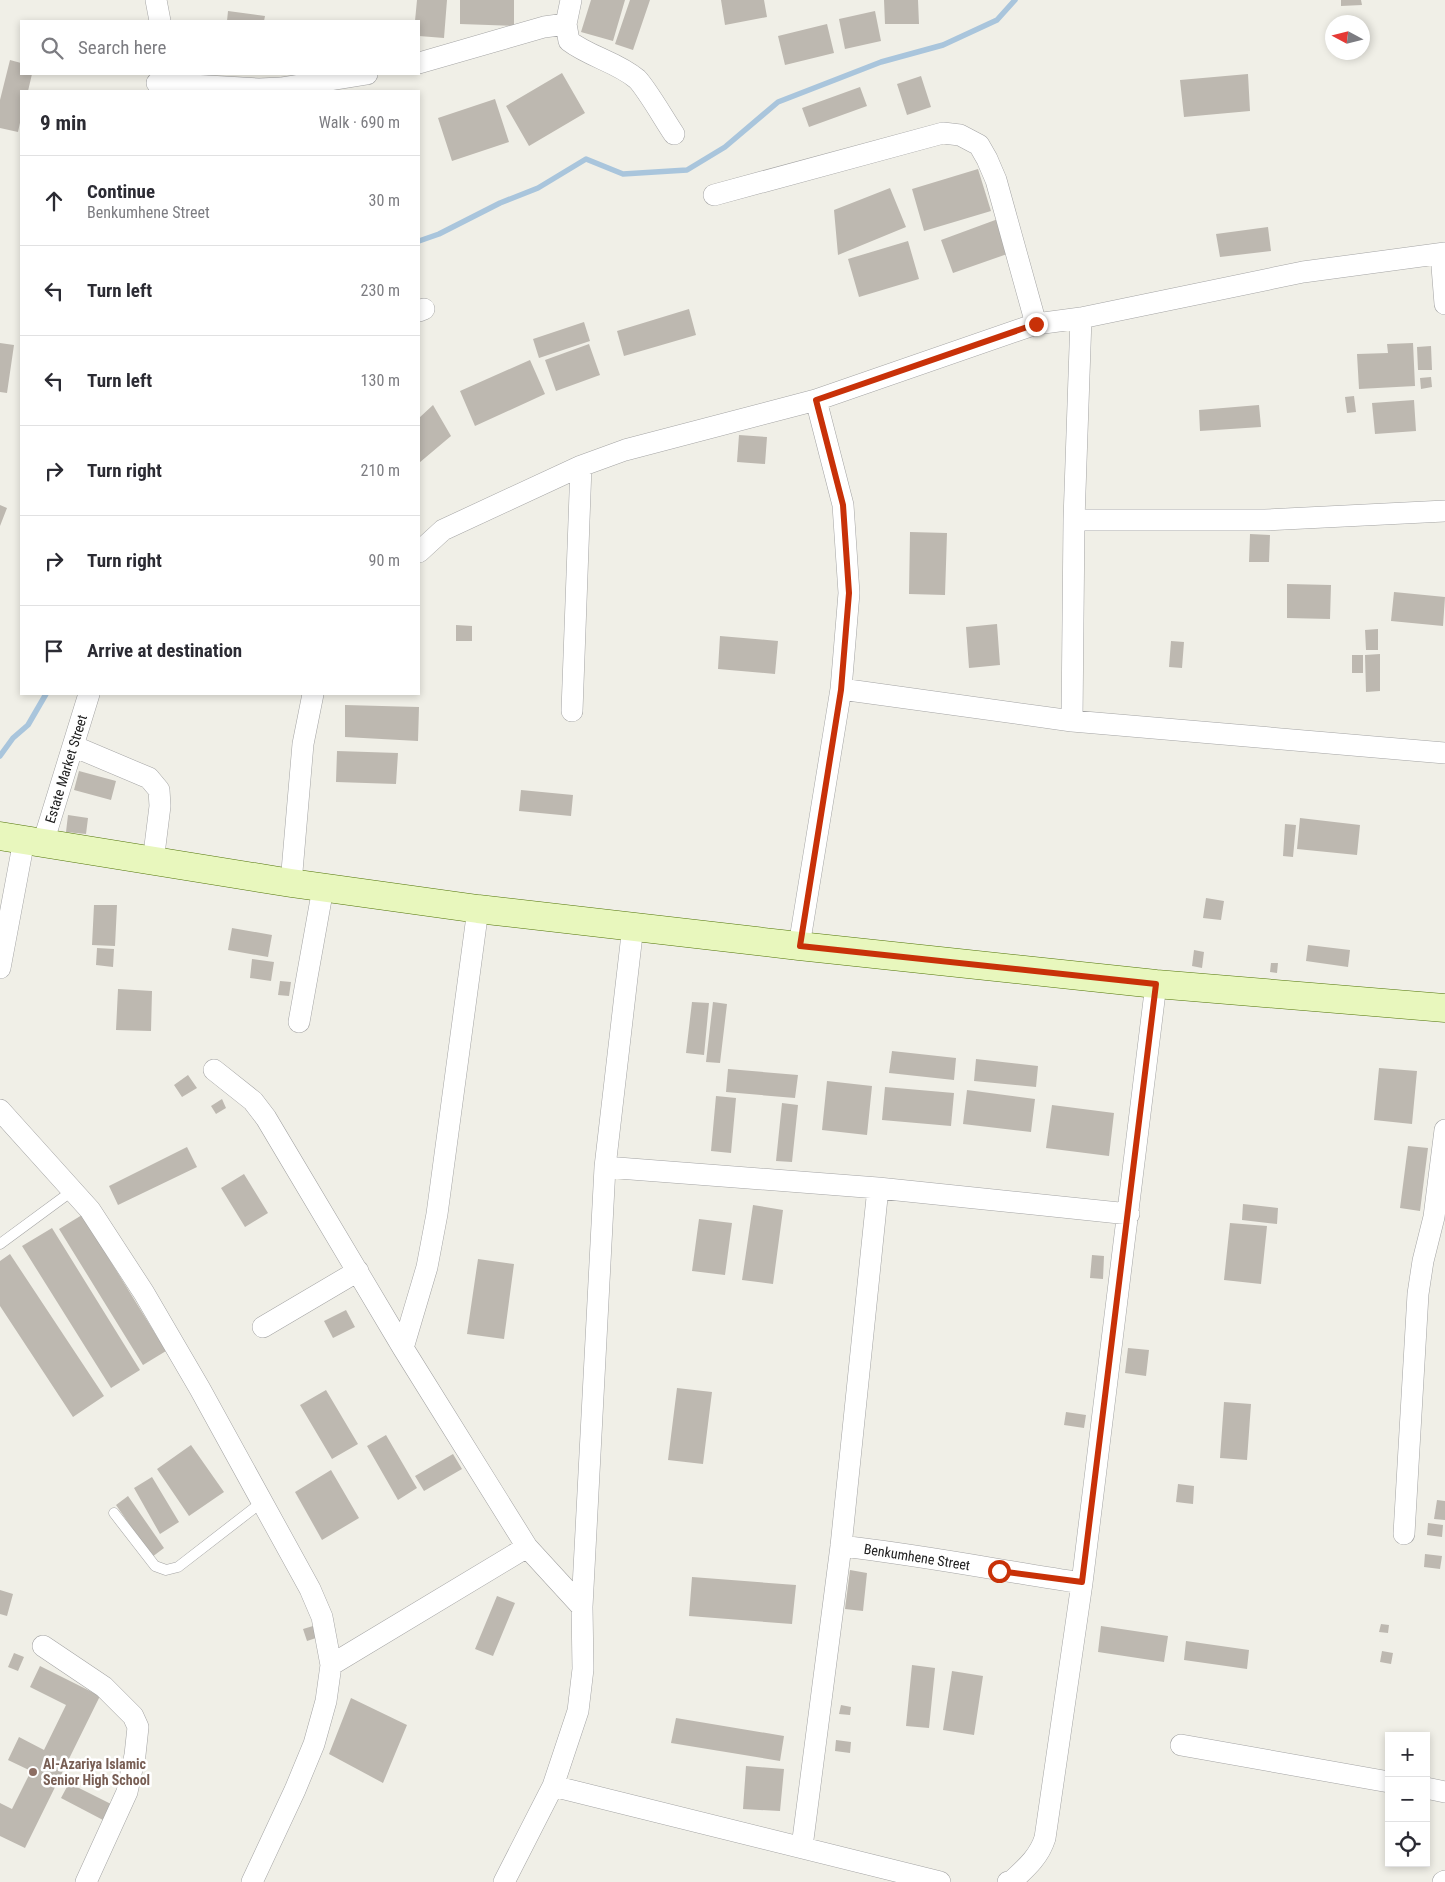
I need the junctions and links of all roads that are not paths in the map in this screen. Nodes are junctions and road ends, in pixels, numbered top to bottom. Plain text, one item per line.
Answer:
1 (156, 0) edge
2 (571, 0) edge
3 (160, 20) edge
4 (566, 24) junction
5 (420, 63) edge
6 (361, 75) edge
7 (156, 82) edge
8 (674, 134) dead end
9 (714, 195) dead end
10 (1443, 254) edge
11 (1445, 304) edge
12 (1081, 318) junction
13 (1036, 324) junction
14 (816, 400) junction
15 (581, 466) junction
16 (1445, 511) edge
17 (1074, 520) junction
18 (420, 551) edge
19 (841, 690) junction
20 (89, 695) edge
21 (313, 695) edge
22 (572, 711) dead end
23 (1072, 721) junction
24 (73, 746) junction
25 (1445, 753) edge
26 (22, 840) edge
27 (153, 862) junction
28 (291, 883) junction
29 (324, 888) junction
30 (478, 909) junction
31 (633, 926) junction
32 (800, 946) junction
33 (0, 968) edge
34 (1156, 984) junction
35 (1445, 1008) edge
36 (299, 1022) dead end
37 (214, 1070) dead end
38 (0, 1110) edge
39 (1445, 1130) edge
40 (605, 1167) junction
41 (878, 1188) junction
42 (72, 1191) junction
43 (1129, 1214) junction
44 (1439, 1218) edge
45 (0, 1244) edge
46 (358, 1271) junction
47 (263, 1327) dead end
48 (403, 1348) junction
49 (262, 1502) junction
50 (114, 1512) dead end
51 (1404, 1534) dead end
52 (527, 1546) junction
53 (841, 1546) junction
54 (1082, 1582) junction
55 (582, 1607) junction
56 (43, 1646) dead end
57 (331, 1665) junction
58 (1181, 1745) dead end
59 (1385, 1781) edge
60 (553, 1786) junction
61 (1430, 1789) edge
62 (1445, 1792) edge
63 (802, 1847) junction
64 (86, 1882) edge
65 (252, 1882) edge
66 (504, 1882) edge
67 (940, 1882) edge
68 (1008, 1882) edge

1 - 3 street
2 - 4 street
4 - 5 street
4 - 8 street
6 - 7 street
9 - 13 street
10 - 11 street
10 - 12 street
12 - 13 street
12 - 17 street
13 - 14 street
14 - 15 street
14 - 19 street
15 - 18 street
15 - 22 street
16 - 17 street
17 - 23 street
19 - 23 street
19 - 32 street
20 - 24 street, Estate Market Street
21 - 28 street
23 - 25 street
24 - 26 street, Estate Market Street
24 - 27 street
26 - 27 street
26 - 33 street, Estate Market Street
27 - 28 street
28 - 29 street
29 - 30 street
29 - 36 street
30 - 31 street
30 - 48 street
31 - 32 street
31 - 40 street
32 - 34 street
34 - 35 street
34 - 43 street
37 - 46 street
38 - 42 street
39 - 44 street
40 - 41 street
40 - 55 street
41 - 43 street
41 - 53 street
42 - 45 lane
42 - 49 street
43 - 54 street
44 - 51 street
46 - 47 street
46 - 48 street
48 - 52 street
49 - 50 lane
49 - 57 street
52 - 55 street
52 - 57 street
53 - 54 street, Benkumhene Street
53 - 63 street
54 - 68 street
55 - 60 street
56 - 64 street
57 - 65 street
58 - 59 street
60 - 63 street
60 - 66 street
61 - 62 street
63 - 67 street

